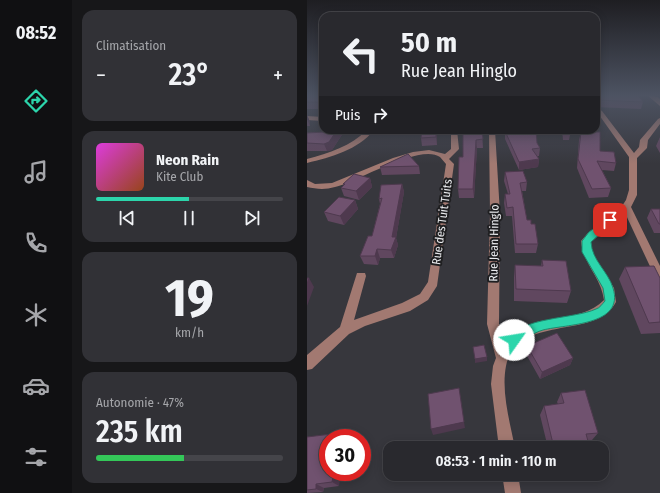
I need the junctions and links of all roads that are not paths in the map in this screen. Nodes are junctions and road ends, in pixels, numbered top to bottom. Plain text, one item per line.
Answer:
1 (307, 118) edge
2 (605, 118) edge
3 (319, 119) edge
4 (660, 120) edge
5 (368, 134) edge
6 (455, 134) edge
7 (493, 134) edge
8 (633, 156) junction
9 (447, 157) junction
10 (307, 161) edge
11 (307, 182) edge
12 (627, 206) junction
13 (361, 276) dead end
14 (660, 277) edge
15 (345, 330) junction
16 (501, 355) junction
17 (307, 364) edge
18 (506, 441) edge
19 (511, 481) edge
20 (513, 493) edge

1 - 3 street
2 - 8 street
4 - 8 street
5 - 10 street
6 - 9 street
7 - 16 street, Rue Jean Hinglo
8 - 12 street
9 - 11 street
9 - 15 street, Rue des Tuit Tuits
12 - 14 street
12 - 16 street
13 - 15 street
15 - 17 street, Rue des Tuit Tuits
16 - 18 street, Rue Jean Hinglo
19 - 20 street

